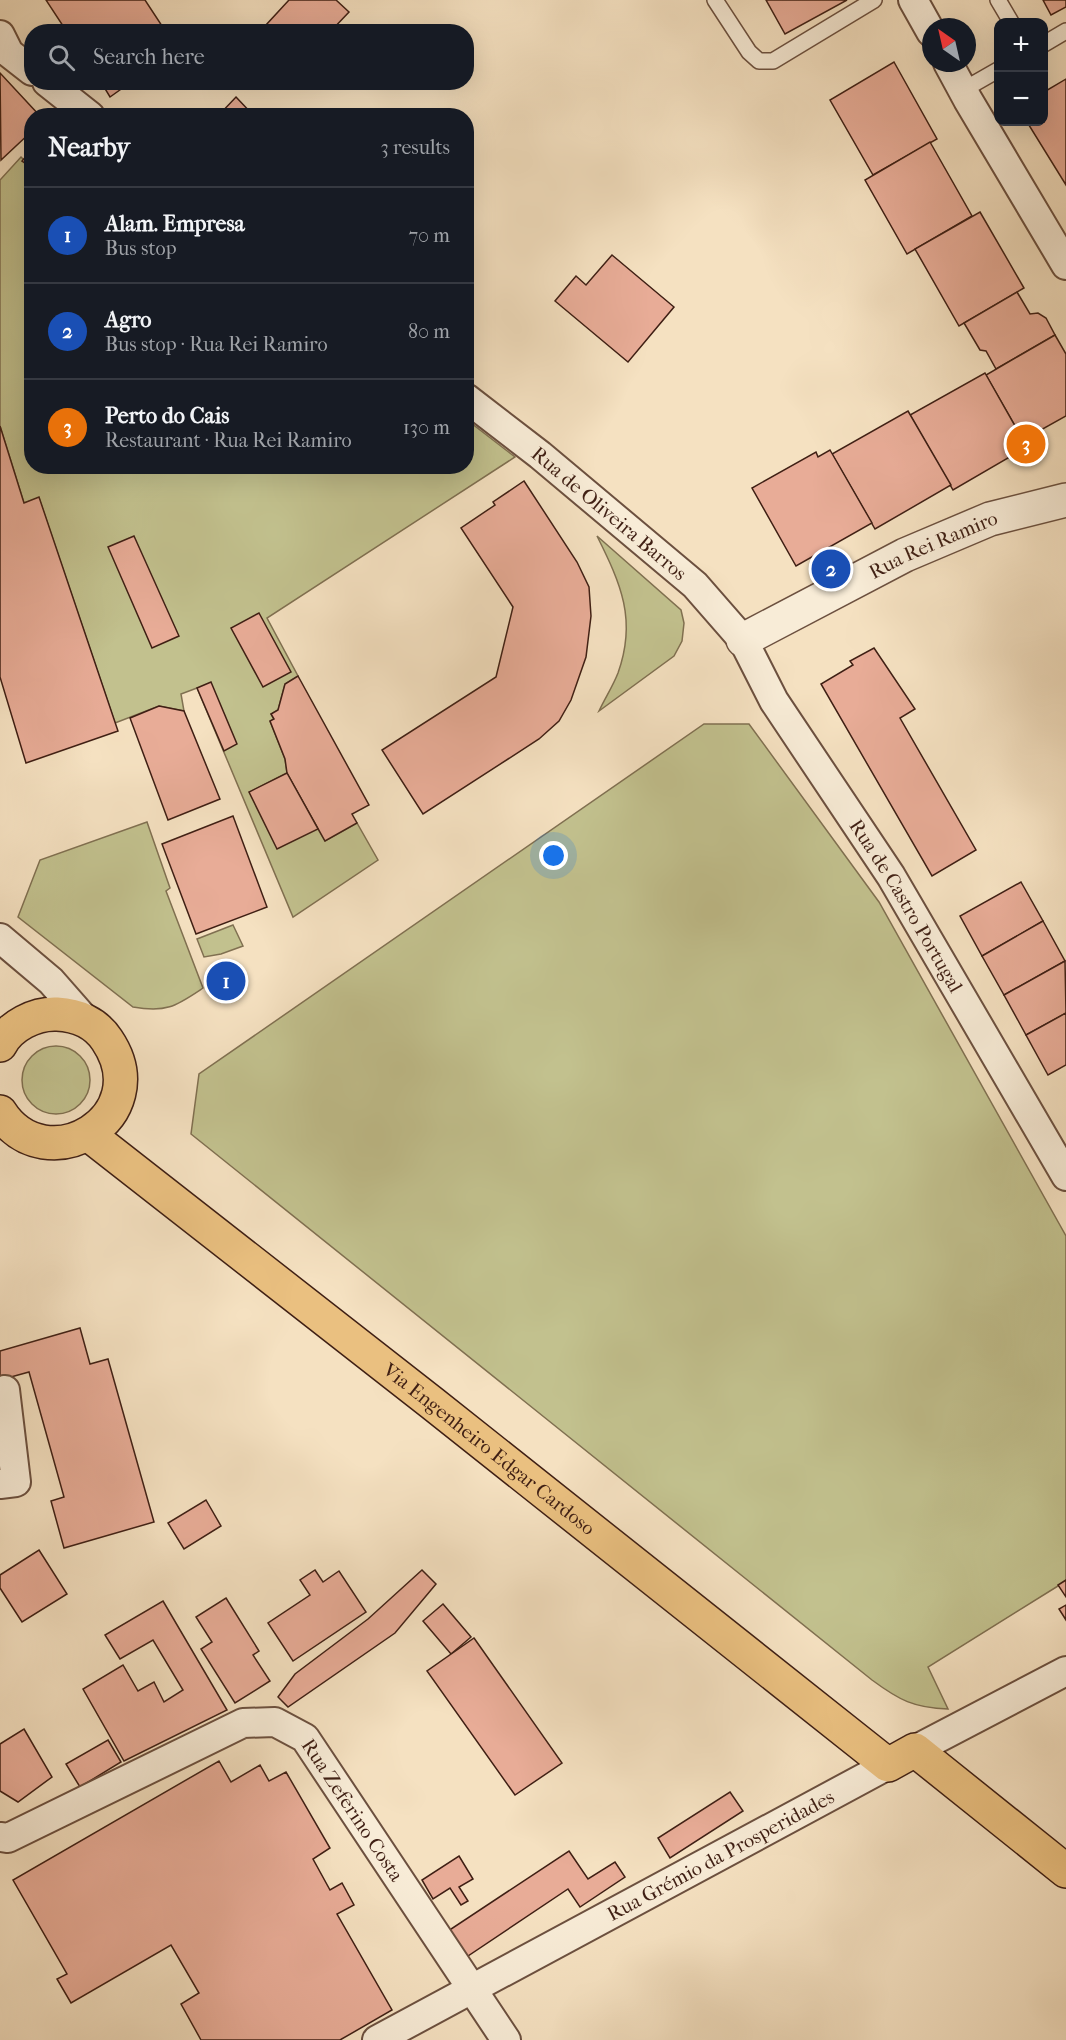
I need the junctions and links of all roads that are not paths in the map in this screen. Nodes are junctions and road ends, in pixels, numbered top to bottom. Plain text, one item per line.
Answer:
1 (715, 0) edge
2 (874, 0) edge
3 (913, 0) edge
4 (998, 0) edge
5 (923, 18) edge
6 (1009, 18) edge
7 (1066, 31) edge
8 (0, 35) edge
9 (1048, 42) edge
10 (24, 65) edge
11 (953, 72) edge
12 (995, 72) edge
13 (56, 90) edge
14 (963, 90) junction
15 (80, 108) edge
16 (1066, 265) edge
17 (474, 404) edge
18 (1066, 500) edge
19 (744, 640) junction
20 (0, 938) edge
21 (87, 1022) junction
22 (0, 1045) edge
23 (3, 1121) edge
24 (88, 1134) junction
25 (1066, 1176) edge
26 (5, 1390) dead end
27 (0, 1484) edge
28 (1066, 1671) edge
29 (901, 1757) junction
30 (0, 1837) edge
31 (1066, 1871) edge
32 (474, 1989) junction
33 (376, 2040) edge
34 (506, 2040) edge

1 - 2 lane
3 - 5 street
4 - 6 lane
7 - 9 lane
8 - 10 street
11 - 14 street
12 - 14 lane
13 - 15 street
14 - 16 street
17 - 19 street, Rua de Oliveira Barros
18 - 19 street, Rua Rei Ramiro
19 - 25 street, Rua de Castro Portugal
20 - 21 street
21 - 22 main road
21 - 24 main road
23 - 24 main road
24 - 29 main road, Via Engenheiro Edgar Cardoso
26 - 27 street
28 - 29 street, Rua Grémio da Prosperidades
29 - 31 main road, Via Engenheiro Edgar Cardoso
29 - 32 street, Rua Grémio da Prosperidades
30 - 32 street, Rua Zeferino Costa
32 - 33 street, Rua Grémio da Prosperidades
32 - 34 street, Rua Zeferino Costa

